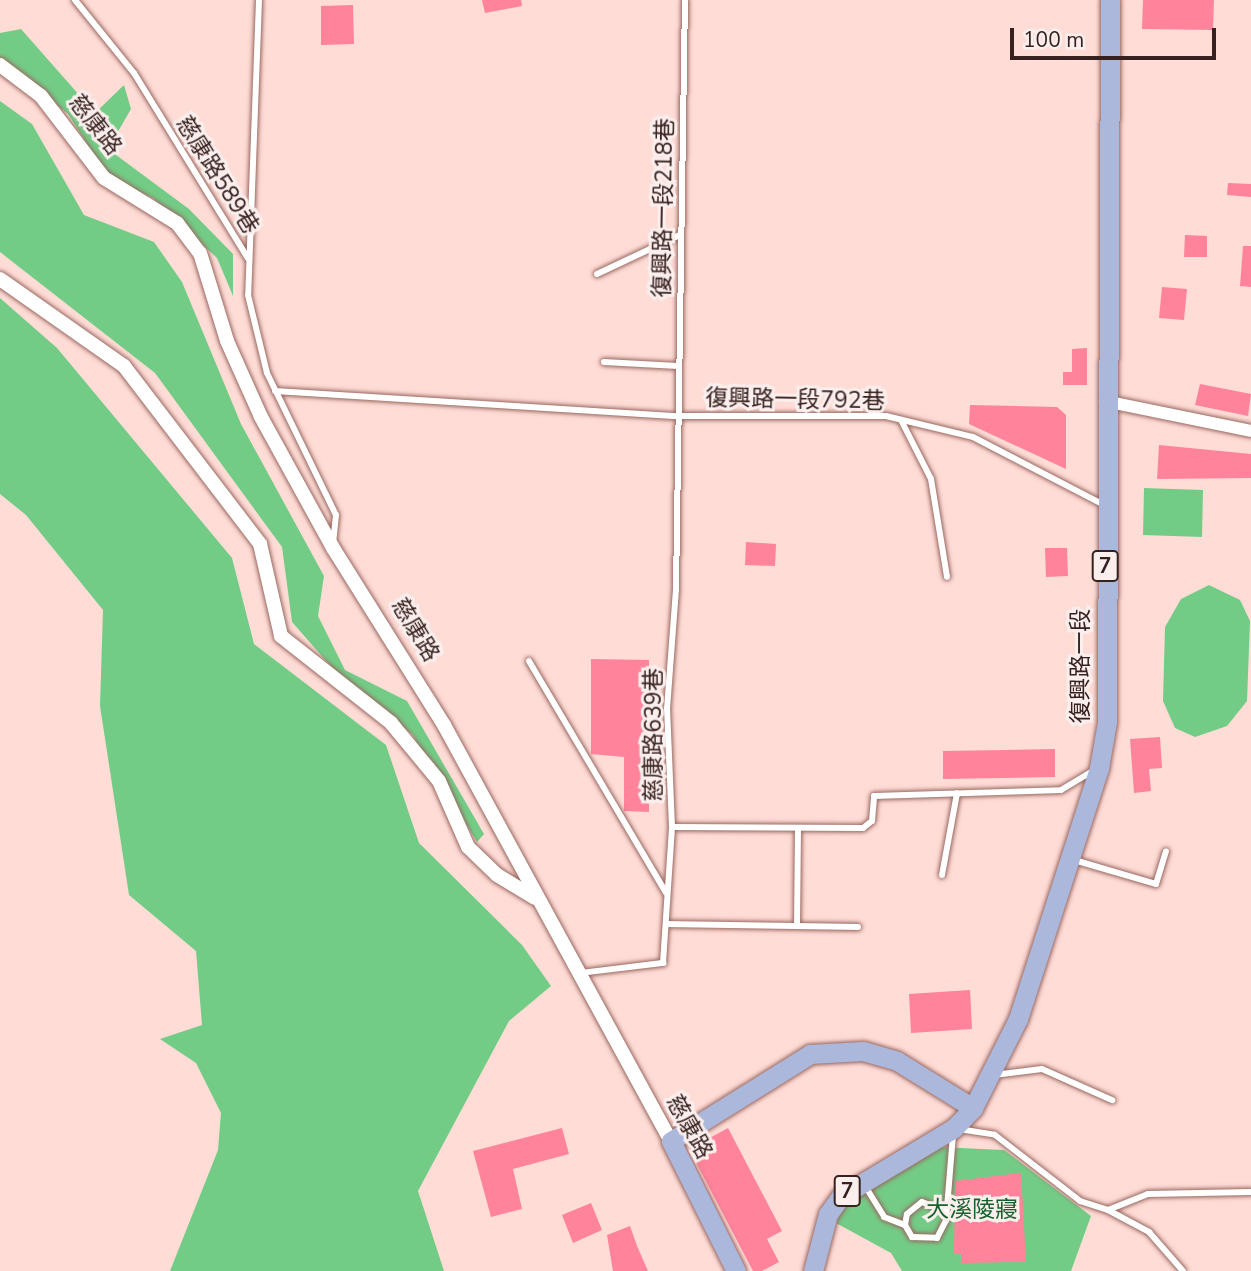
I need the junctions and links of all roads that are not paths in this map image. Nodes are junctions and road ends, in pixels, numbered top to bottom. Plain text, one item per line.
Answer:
1 (75, 0) edge
2 (259, 0) edge
3 (685, 0) edge
4 (1110, 0) edge
5 (0, 65) edge
6 (680, 235) junction
7 (249, 260) junction
8 (597, 274) dead end
9 (0, 279) edge
10 (604, 362) dead end
11 (678, 366) junction
12 (275, 391) junction
13 (1105, 401) junction
14 (677, 416) junction
15 (901, 420) junction
16 (1251, 431) edge
17 (1104, 505) junction
18 (333, 548) junction
19 (947, 577) dead end
20 (529, 661) dead end
21 (1099, 768) junction
22 (957, 793) junction
23 (672, 827) junction
24 (798, 831) junction
25 (1166, 852) dead end
26 (1072, 860) junction
27 (942, 876) dead end
28 (667, 894) junction
29 (536, 898) junction
30 (667, 924) junction
31 (797, 925) junction
32 (858, 926) dead end
33 (575, 974) junction
34 (989, 1076) junction
35 (1112, 1100) dead end
36 (973, 1108) junction
37 (954, 1128) junction
38 (671, 1142) junction
39 (861, 1181) junction
40 (1251, 1192) edge
41 (943, 1210) junction
42 (1108, 1210) junction
43 (905, 1225) junction
44 (736, 1271) edge
45 (813, 1271) edge
46 (1183, 1271) edge

1 - 7 lane, 慈康路589巷
2 - 7 lane
3 - 6 lane, 復興路一段218巷
4 - 13 main road, 復興路一段 / 7
5 - 18 street, 慈康路
6 - 8 lane
6 - 11 lane, 復興路一段218巷
7 - 12 lane, 慈康路589巷
9 - 29 street
10 - 11 lane
11 - 14 lane, 復興路一段218巷
12 - 14 lane
12 - 18 lane, 慈康路589巷
13 - 16 street
13 - 17 main road, 復興路一段 / 7
14 - 15 lane, 復興路一段792巷
14 - 23 lane, 慈康路639巷
15 - 17 lane, 復興路一段792巷
15 - 19 lane
17 - 21 main road, 復興路一段 / 7
18 - 29 street, 慈康路
20 - 28 lane
21 - 22 lane
21 - 26 main road, 復興路一段 / 7
22 - 24 lane
22 - 27 lane
23 - 24 lane
23 - 28 lane, 慈康路639巷
24 - 31 lane
25 - 26 lane
26 - 34 main road, 復興路一段 / 7
28 - 30 lane, 慈康路639巷
29 - 33 street, 慈康路
30 - 31 lane
30 - 33 lane, 慈康路639巷
31 - 32 lane
33 - 38 street, 慈康路
34 - 35 lane
34 - 36 main road, 復興路一段 / 7
36 - 37 main road, 復興路一段 / 7
36 - 38 main road
37 - 39 main road, 復興路一段 / 7
37 - 41 lane
37 - 42 lane
38 - 44 main road, 慈康路
39 - 43 lane
39 - 45 main road, 復興路一段 / 7
40 - 42 lane
41 - 43 lane
41 - 43 lane
42 - 46 lane

